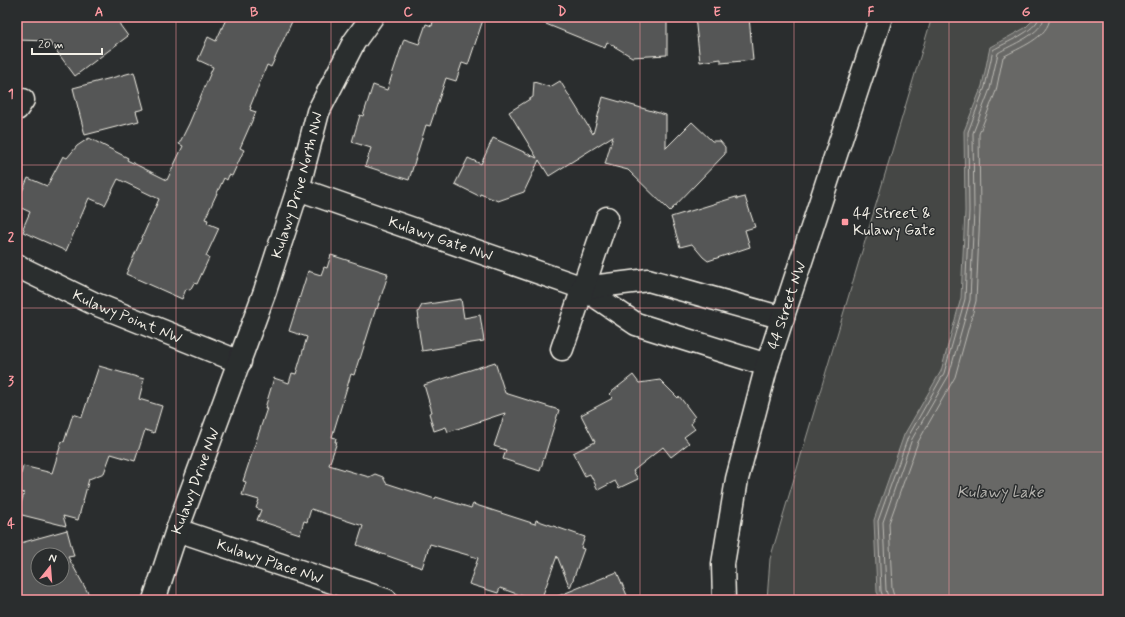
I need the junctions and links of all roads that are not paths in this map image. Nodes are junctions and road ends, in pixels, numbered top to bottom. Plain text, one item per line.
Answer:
1 (372, 17) edge
2 (881, 17) edge
3 (298, 189) junction
4 (607, 218) dead end
5 (17, 265) edge
6 (583, 288) junction
7 (783, 318) junction
8 (562, 349) dead end
9 (240, 362) junction
10 (767, 365) junction
11 (177, 530) junction
12 (154, 600) edge
13 (386, 600) edge
14 (724, 600) edge

1 - 3 street, Kulawy Drive North NW
2 - 7 street, 44 Street NW
3 - 6 street, Kulawy Gate NW
3 - 9 street, Kulawy Drive North NW
4 - 6 street
5 - 9 street, Kulawy Point NW
6 - 7 street, Kulawy Gate NW
6 - 8 street
6 - 10 street, Kulawy Gate NW
7 - 10 street, 44 Street NW
9 - 11 street, Kulawy Drive NW
10 - 14 street, 44 Street NW
11 - 12 street, Kulawy Drive NW
11 - 13 street, Kulawy Place NW

